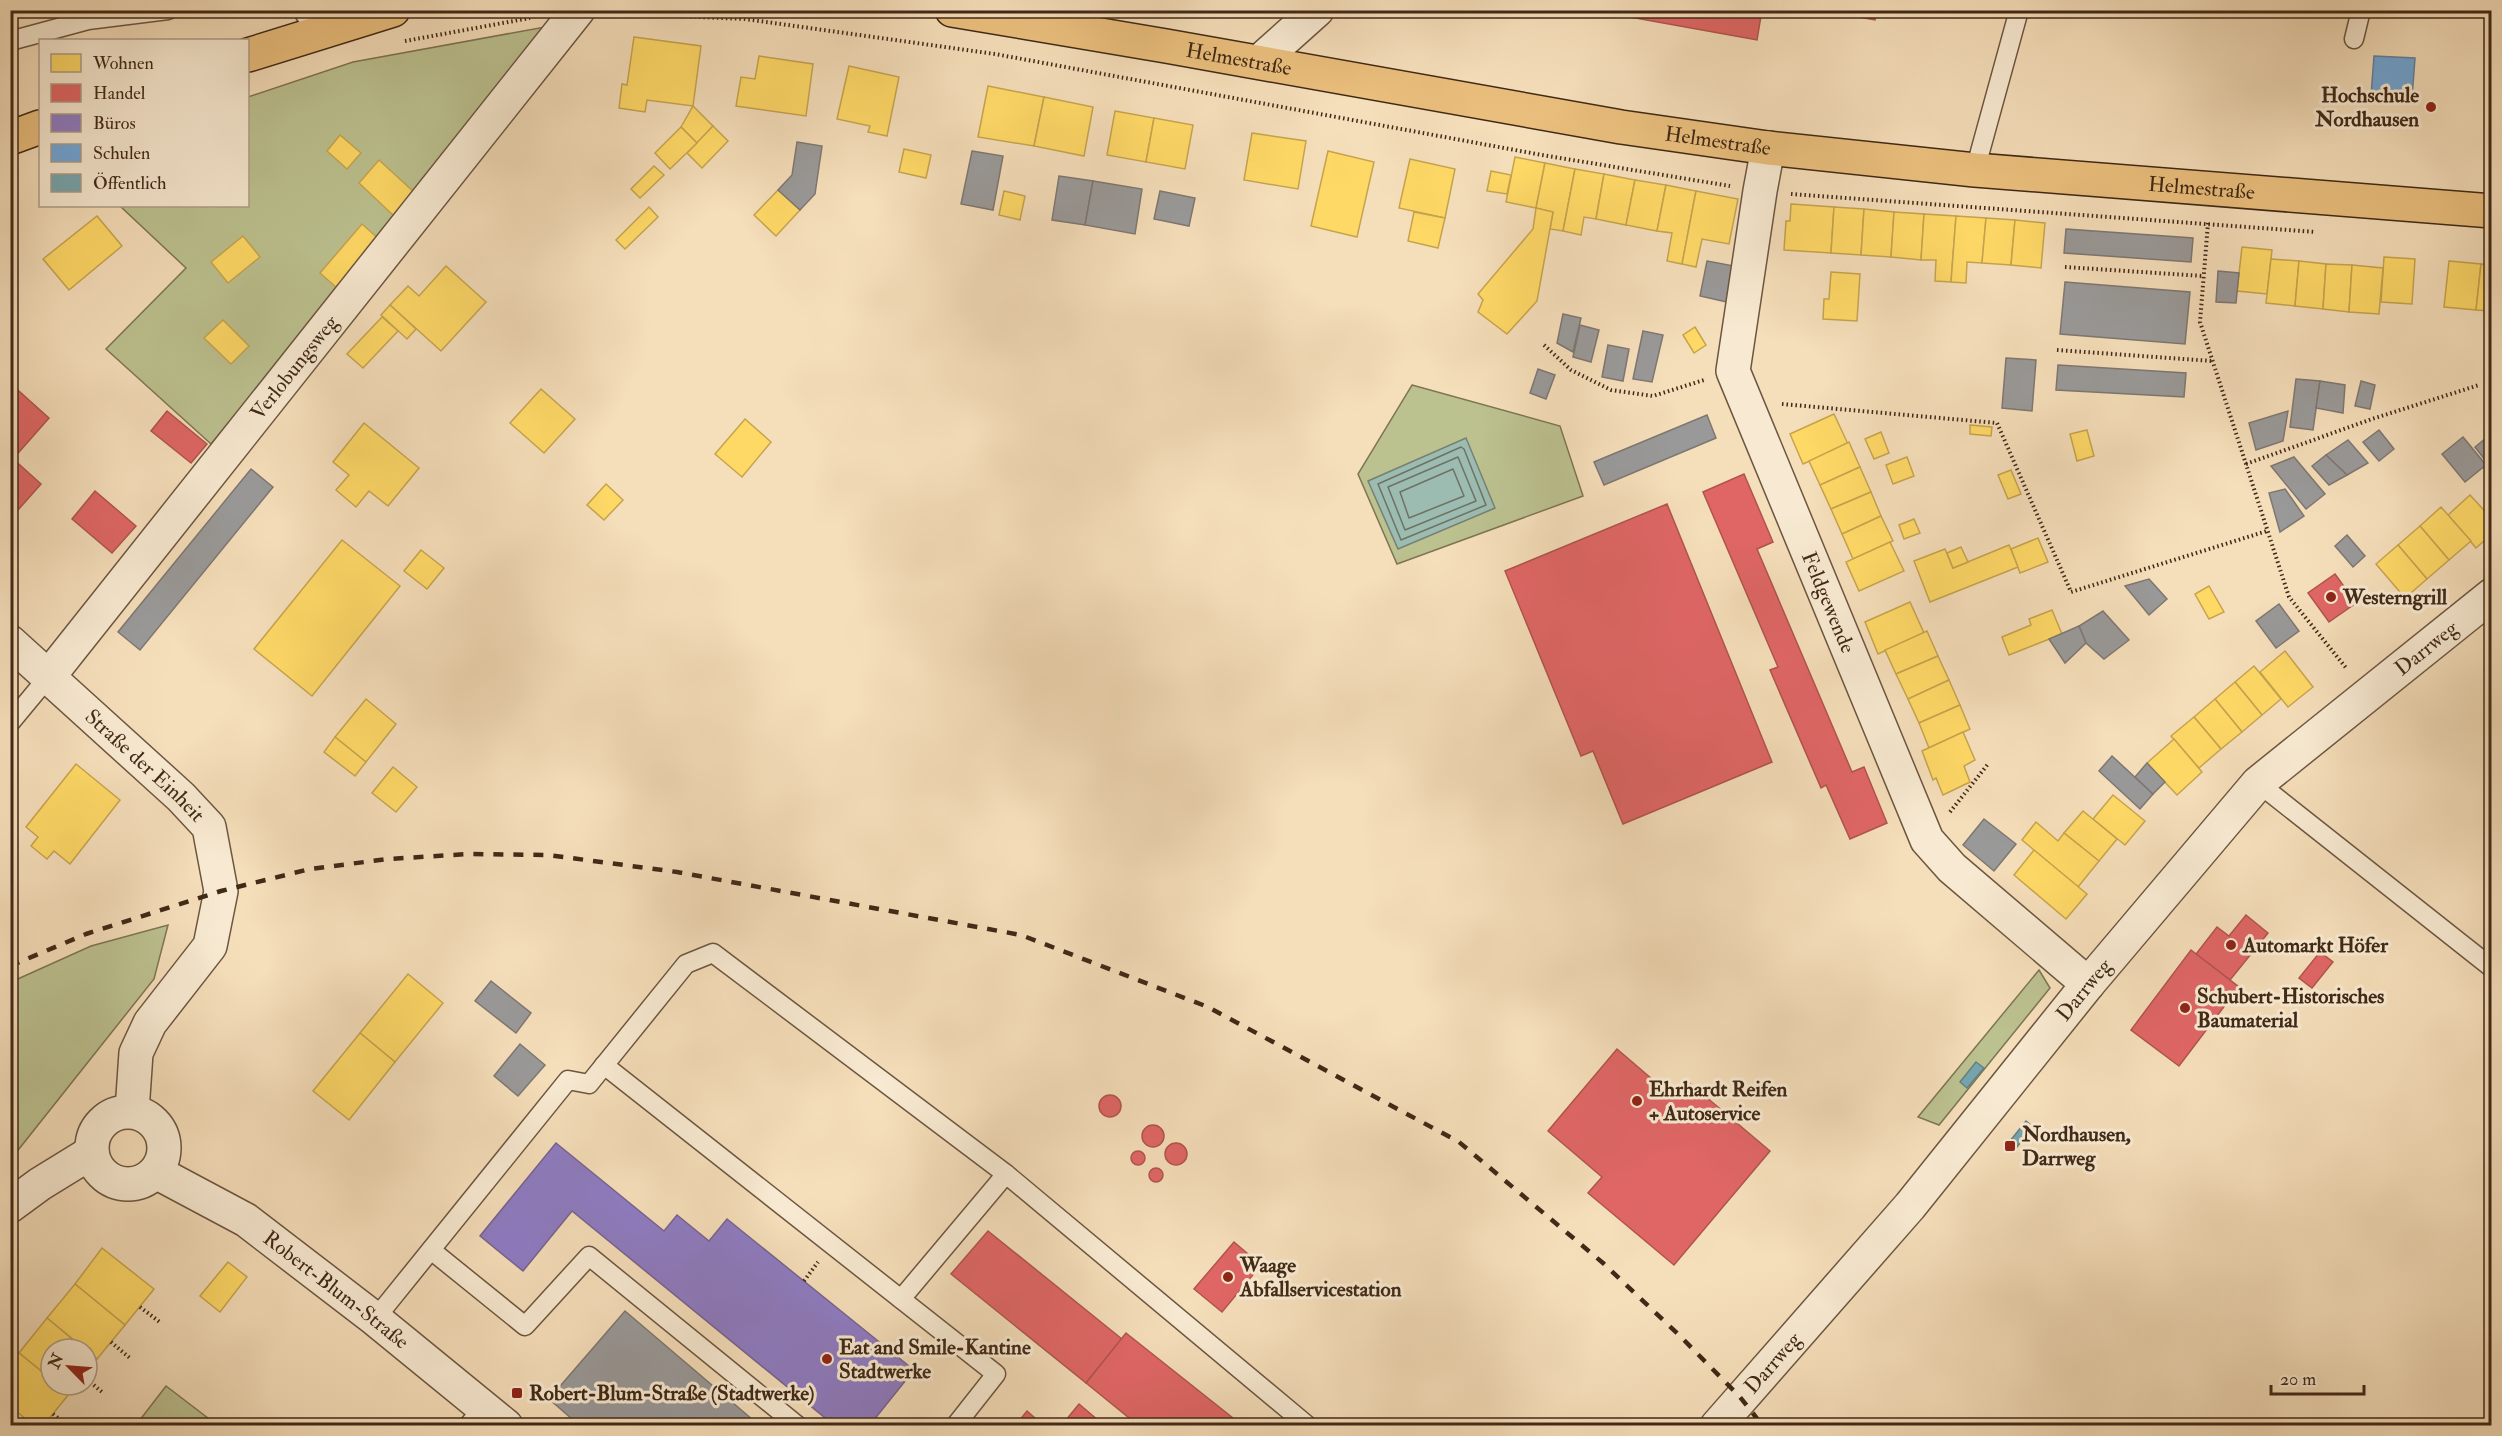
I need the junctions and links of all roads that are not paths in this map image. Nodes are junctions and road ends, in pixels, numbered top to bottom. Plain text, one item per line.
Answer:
1 (168, 10) edge
2 (393, 10) edge
3 (952, 10) edge
4 (1317, 10) edge
5 (2019, 10) edge
6 (2361, 10) edge
7 (578, 11) edge
8 (310, 21) edge
9 (2354, 39) dead end
10 (10, 41) edge
11 (249, 54) edge
12 (1259, 62) junction
13 (1768, 148) junction
14 (1975, 170) junction
15 (2492, 211) edge
16 (2492, 595) edge
17 (10, 642) edge
18 (49, 676) junction
19 (10, 723) edge
20 (2258, 783) junction
21 (2492, 968) edge
22 (2088, 984) junction
23 (604, 1065) junction
24 (132, 1111) junction
25 (92, 1152) junction
26 (156, 1172) junction
27 (1006, 1174) junction
28 (10, 1206) edge
29 (431, 1250) junction
30 (901, 1299) junction
31 (375, 1319) junction
32 (486, 1419) edge
33 (798, 1425) edge
34 (955, 1425) edge
35 (1308, 1425) edge
36 (1717, 1425) edge

1 - 10 lane
2 - 8 main road
3 - 12 main road, Helmestraße
4 - 12 street
5 - 14 lane
6 - 9 lane
7 - 18 street, Verlobungsweg
8 - 11 main road
12 - 13 main road, Helmestraße
13 - 14 main road, Helmestraße
13 - 22 street, Feldgewende
14 - 15 main road, Helmestraße
16 - 20 street, Darrweg
17 - 18 street, Straße der Einheit
18 - 19 lane, Verlobungsweg
18 - 24 street, Straße der Einheit
20 - 21 lane
20 - 22 street, Darrweg
22 - 36 street, Darrweg
23 - 27 lane
23 - 29 lane
23 - 30 lane
24 - 25 street
24 - 26 street
25 - 26 street
25 - 28 street
26 - 31 street, Robert-Blum-Straße
27 - 30 lane
27 - 35 lane
29 - 31 lane
29 - 33 lane
30 - 34 lane
31 - 32 street, Robert-Blum-Straße

